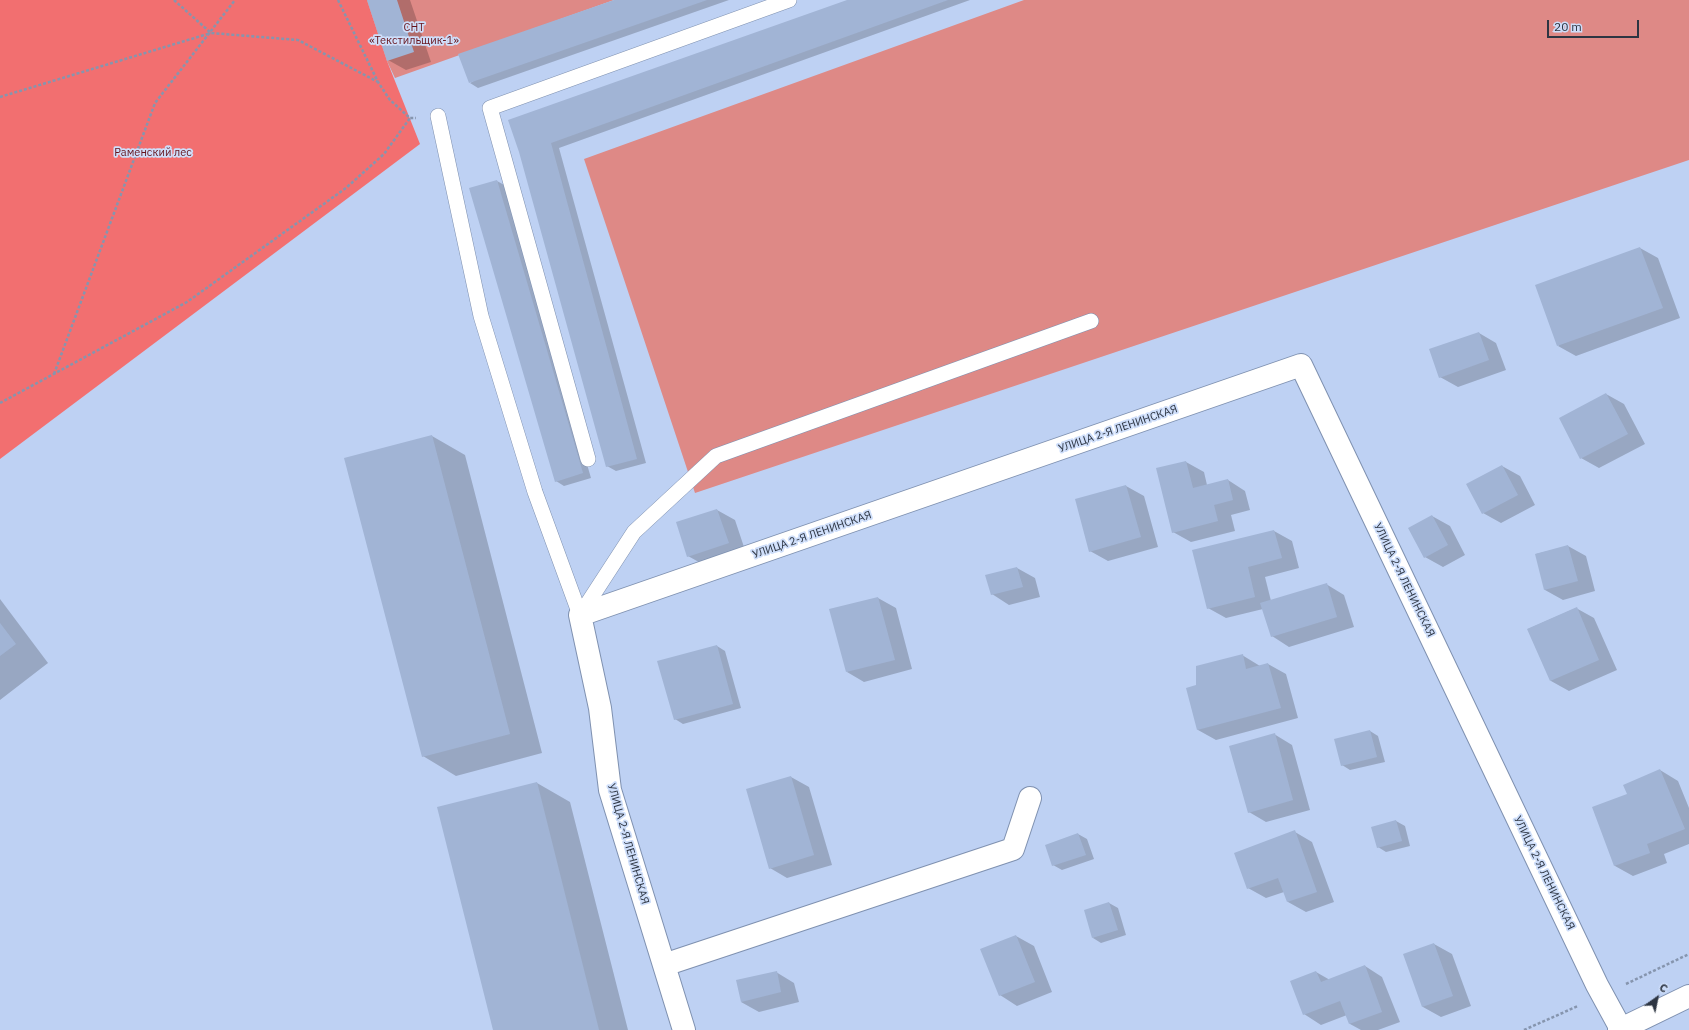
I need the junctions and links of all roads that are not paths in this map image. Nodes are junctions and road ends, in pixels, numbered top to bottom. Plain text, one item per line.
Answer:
1 (789, 0) edge
2 (438, 116) dead end
3 (1091, 321) dead end
4 (588, 459) dead end
5 (580, 615) junction
6 (1030, 798) dead end
7 (664, 965) junction
8 (1689, 996) edge
9 (684, 1030) edge
10 (1620, 1030) edge

1 - 4 lane
2 - 5 lane
3 - 5 lane
5 - 7 street, УЛИЦА 2-Я ЛЕНИНСКАЯ
5 - 10 street, УЛИЦА 2-Я ЛЕНИНСКАЯ
6 - 7 street
7 - 9 street, УЛИЦА 2-Я ЛЕНИНСКАЯ
8 - 10 street

